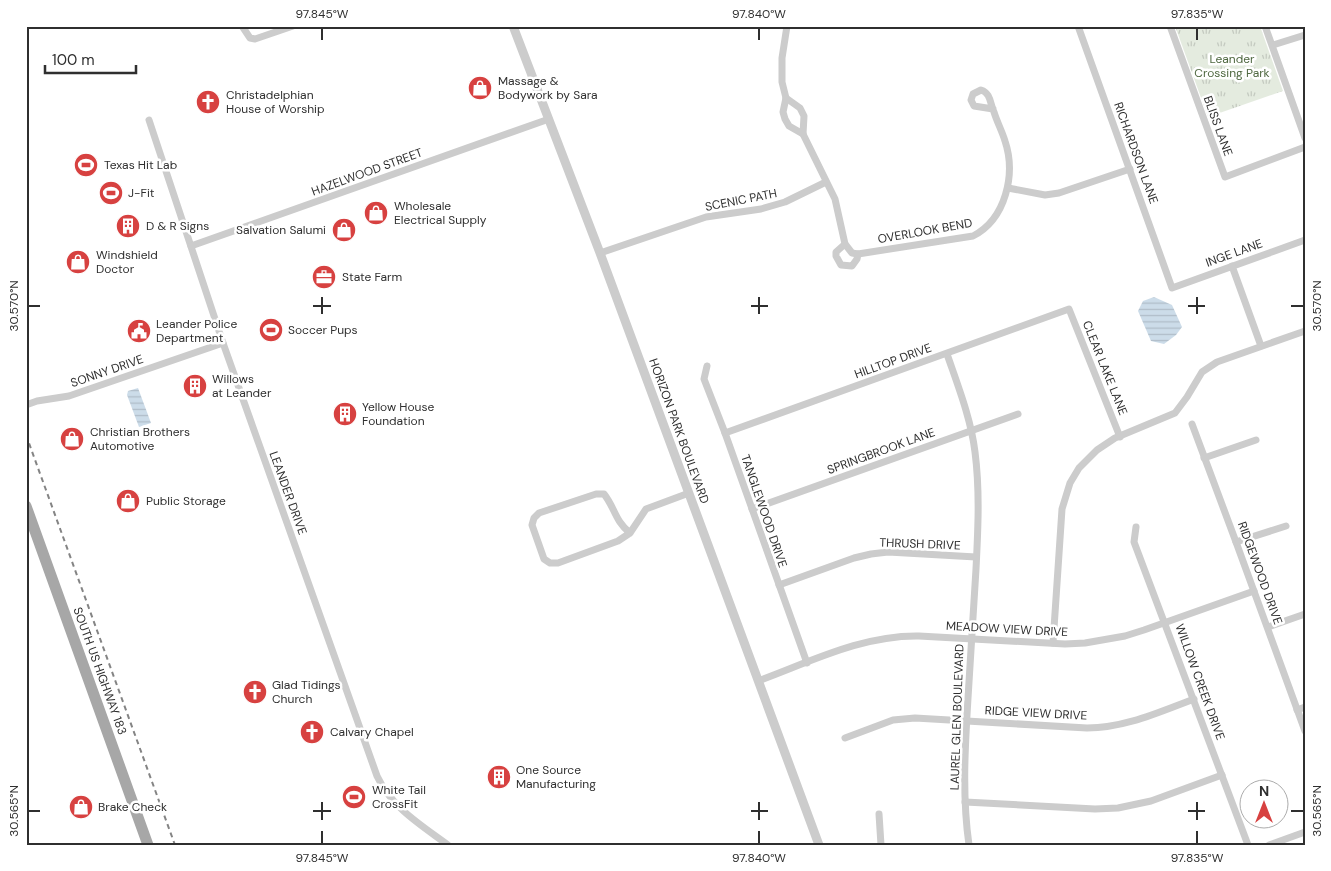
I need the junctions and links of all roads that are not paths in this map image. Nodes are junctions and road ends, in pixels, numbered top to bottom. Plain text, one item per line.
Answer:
1 (242, 26) edge
2 (293, 26) edge
3 (513, 26) edge
4 (1078, 26) edge
5 (1170, 26) edge
6 (1265, 26) edge
7 (786, 27) edge
8 (1305, 34) edge
9 (1272, 45) junction
10 (786, 98) junction
11 (992, 109) dead end
12 (549, 119) junction
13 (149, 120) dead end
14 (803, 134) junction
15 (1305, 138) edge
16 (1305, 147) edge
17 (1130, 169) junction
18 (826, 182) junction
19 (1008, 188) junction
20 (1305, 240) edge
21 (845, 244) junction
22 (191, 246) junction
23 (600, 253) junction
24 (858, 254) junction
25 (1232, 266) junction
26 (1172, 288) joint
27 (1068, 308) joint
28 (1305, 331) edge
29 (222, 343) junction
30 (1261, 346) junction
31 (947, 354) junction
32 (707, 366) dead end
33 (26, 405) edge
34 (1018, 414) dead end
35 (1192, 424) dead end
36 (971, 431) junction
37 (725, 433) junction
38 (1120, 437) junction
39 (1256, 440) dead end
40 (1204, 458) junction
41 (689, 493) junction
42 (26, 506) edge
43 (752, 509) junction
44 (1286, 526) dead end
45 (1136, 527) dead end
46 (630, 532) junction
47 (1236, 542) junction
48 (976, 557) junction
49 (779, 585) junction
50 (1254, 591) junction
51 (1305, 614) edge
52 (1166, 622) junction
53 (1268, 627) junction
54 (972, 638) junction
55 (1053, 643) junction
56 (807, 663) junction
57 (758, 681) junction
58 (1194, 699) junction
59 (1305, 707) edge
60 (1297, 710) junction
61 (967, 721) junction
62 (1305, 731) edge
63 (845, 738) dead end
64 (1222, 775) junction
65 (965, 802) junction
66 (879, 814) dead end
67 (1305, 832) edge
68 (148, 845) edge
69 (448, 845) edge
70 (818, 845) edge
71 (880, 845) edge
72 (969, 845) edge
73 (1248, 845) edge
74 (1269, 845) edge

1 - 2 street
3 - 12 street, HORIZON PARK BOULEVARD
4 - 17 street, RICHARDSON LANE
5 - 16 street, BLISS LANE
6 - 9 street
7 - 10 street, OVERLOOK BEND
8 - 9 street
9 - 15 street
10 - 14 street, OVERLOOK BEND
10 - 14 street, OVERLOOK BEND
11 - 19 street, OVERLOOK BEND
12 - 22 street, HAZELWOOD STREET
12 - 23 street, HORIZON PARK BOULEVARD
13 - 22 street, LEANDER DRIVE
14 - 18 street, OVERLOOK BEND
17 - 19 street
17 - 26 street, RICHARDSON LANE
18 - 21 street, OVERLOOK BEND
18 - 23 street, SCENIC PATH
19 - 24 street, OVERLOOK BEND
20 - 25 street, INGE LANE
21 - 24 street
21 - 24 street, OVERLOOK BEND
22 - 29 street, LEANDER DRIVE
23 - 41 street, HORIZON PARK BOULEVARD
25 - 26 street, INGE LANE
25 - 30 street
27 - 31 street, HILLTOP DRIVE
27 - 38 street, CLEAR LAKE LANE
28 - 30 street
29 - 33 street, SONNY DRIVE
29 - 69 street, LEANDER DRIVE
30 - 38 street
31 - 36 street, LAUREL GLEN BOULEVARD
31 - 37 street, HILLTOP DRIVE
32 - 37 street, TANGLEWOOD DRIVE
34 - 36 street, SPRINGBROOK LANE
35 - 40 street, RIDGEWOOD DRIVE
36 - 43 street, SPRINGBROOK LANE
36 - 48 street, LAUREL GLEN BOULEVARD
37 - 43 street, TANGLEWOOD DRIVE
38 - 55 street
39 - 40 street
40 - 47 street, RIDGEWOOD DRIVE
41 - 46 street
41 - 57 street, HORIZON PARK BOULEVARD
42 - 68 main road, SOUTH US HIGHWAY 183
43 - 49 street, TANGLEWOOD DRIVE
44 - 47 street
45 - 52 street, WILLOW CREEK DRIVE
46 - 46 street
47 - 50 street, RIDGEWOOD DRIVE
48 - 49 street, THRUSH DRIVE
48 - 54 street, LAUREL GLEN BOULEVARD
49 - 56 street, TANGLEWOOD DRIVE
50 - 52 street, MEADOW VIEW DRIVE
50 - 53 street, RIDGEWOOD DRIVE
51 - 53 street
52 - 55 street, MEADOW VIEW DRIVE
52 - 58 street, WILLOW CREEK DRIVE
53 - 60 street, RIDGEWOOD DRIVE
54 - 55 street, MEADOW VIEW DRIVE
54 - 56 street, MEADOW VIEW DRIVE
54 - 61 street, LAUREL GLEN BOULEVARD
56 - 57 street, MEADOW VIEW DRIVE
57 - 70 street, HORIZON PARK BOULEVARD
58 - 61 street, RIDGE VIEW DRIVE
58 - 64 street, WILLOW CREEK DRIVE
59 - 60 street
60 - 62 street, RIDGEWOOD DRIVE
61 - 63 street, RIDGE VIEW DRIVE
61 - 65 street, LAUREL GLEN BOULEVARD
64 - 65 street
64 - 73 street, WILLOW CREEK DRIVE
65 - 72 street, LAUREL GLEN BOULEVARD
66 - 71 street
67 - 74 street

